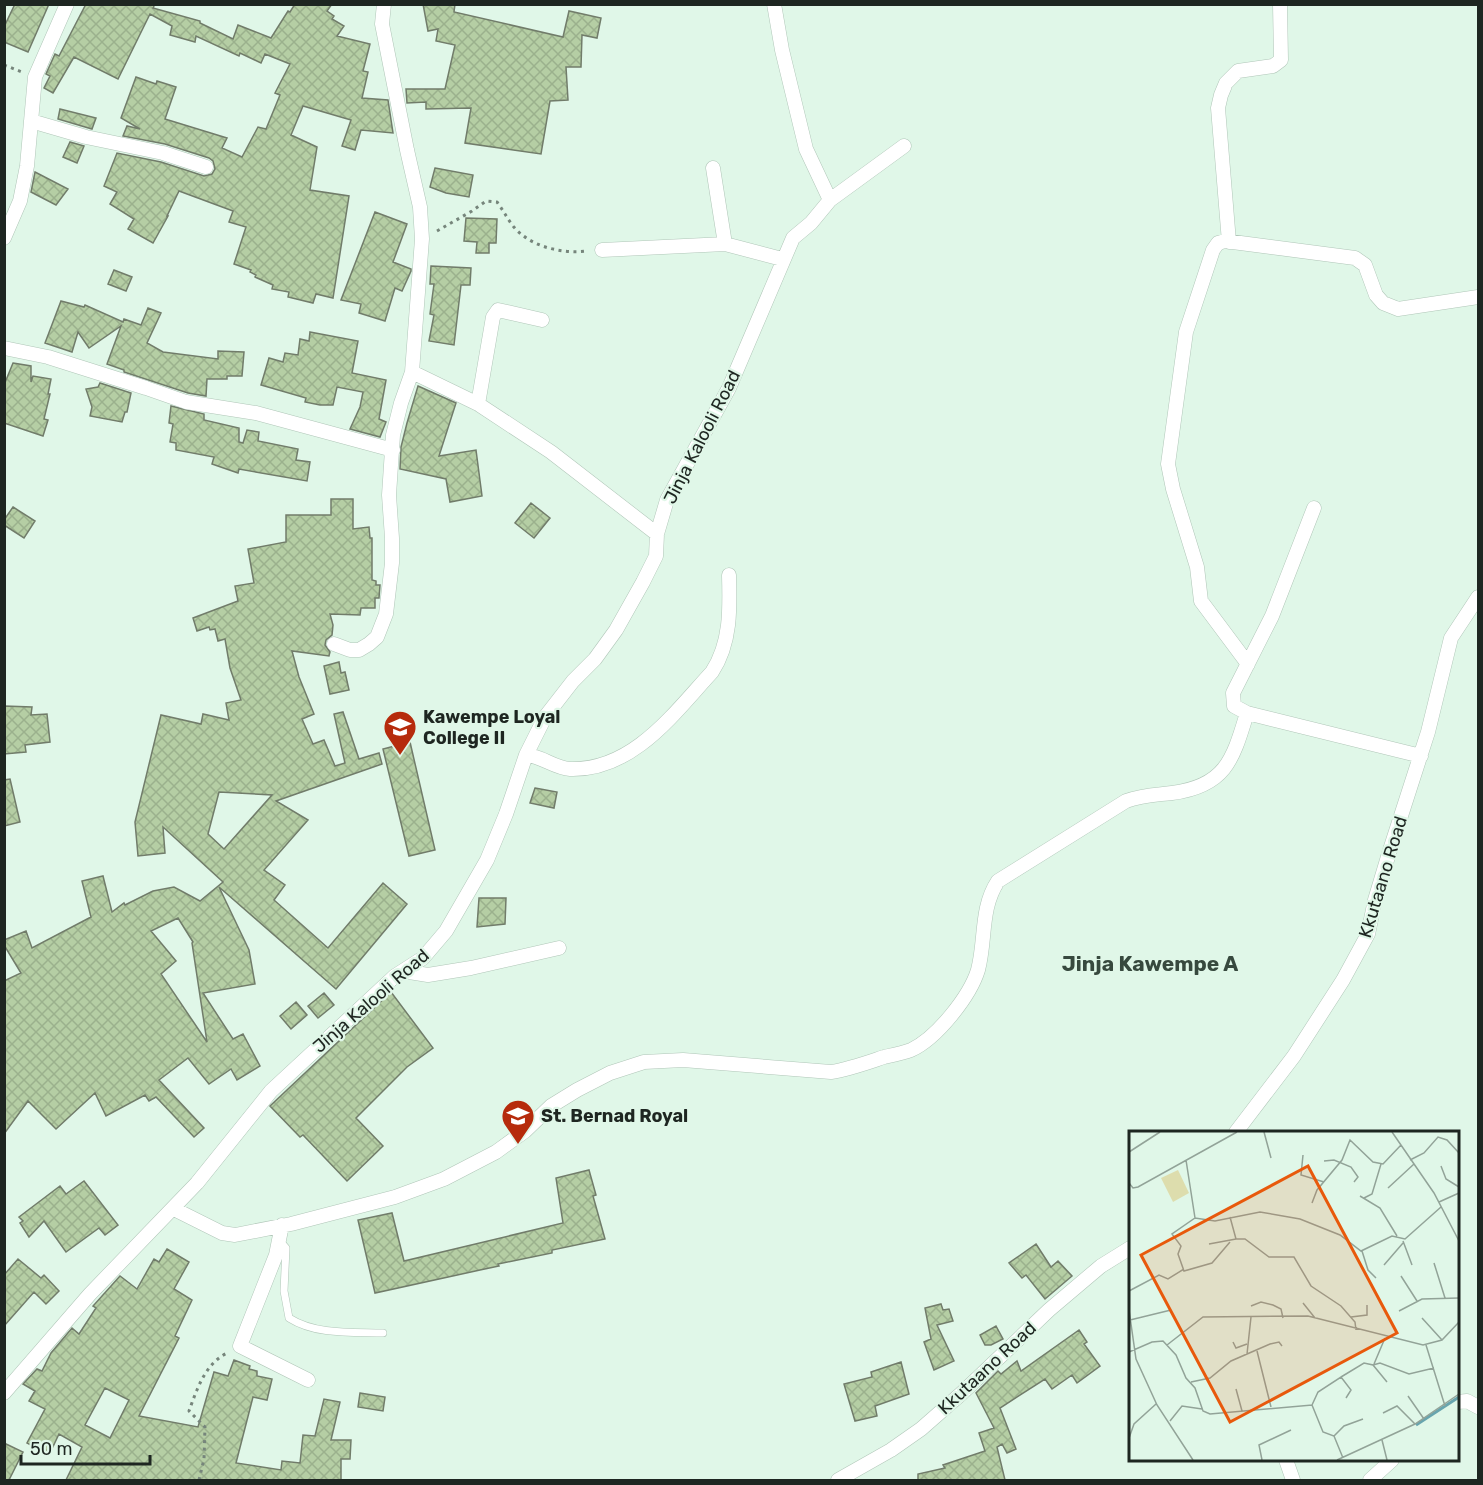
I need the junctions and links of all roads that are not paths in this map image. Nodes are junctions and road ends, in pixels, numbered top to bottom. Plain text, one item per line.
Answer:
1 (67, 4) edge
2 (384, 4) edge
3 (774, 4) edge
4 (1280, 4) edge
5 (31, 121) junction
6 (904, 146) dead end
7 (206, 167) dead end
8 (713, 168) dead end
9 (830, 200) junction
10 (4, 238) edge
11 (1229, 242) junction
12 (725, 244) junction
13 (602, 250) road end
14 (782, 258) junction
15 (1479, 297) edge
16 (542, 320) dead end
17 (4, 348) edge
18 (412, 372) junction
19 (478, 404) junction
20 (393, 450) junction
21 (1314, 508) dead end
22 (657, 534) junction
23 (729, 575) dead end
24 (1479, 597) edge
25 (334, 644) dead end
26 (1248, 663) junction
27 (1248, 713) junction
28 (526, 755) junction
29 (1421, 756) junction
30 (559, 948) dead end
31 (403, 971) junction
32 (1237, 1131) edge
33 (174, 1209) junction
34 (282, 1225) junction
35 (279, 1240) junction
36 (1129, 1249) edge
37 (383, 1333) dead end
38 (9, 1376) edge
39 (308, 1380) dead end
40 (4, 1394) edge
41 (1459, 1402) edge
42 (1479, 1407) edge
43 (1286, 1461) edge
44 (1391, 1461) edge
45 (838, 1480) edge
46 (1293, 1480) edge
47 (1370, 1480) edge

1 - 5 street
2 - 18 street
3 - 9 street
4 - 11 street
5 - 7 street
5 - 10 street
6 - 9 street, Jinja Kalooli Road
8 - 12 street
9 - 14 street, Jinja Kalooli Road
11 - 15 street
11 - 26 street
12 - 13 street
12 - 14 street
14 - 22 street, Jinja Kalooli Road
16 - 19 street
17 - 20 street
18 - 19 street
18 - 20 street
19 - 22 street
20 - 25 street
21 - 26 street
22 - 28 street, Jinja Kalooli Road
23 - 28 street
24 - 29 street, Kkutaano Road
26 - 27 street
27 - 29 street
27 - 34 street
28 - 31 street, Jinja Kalooli Road
29 - 32 street, Kkutaano Road
30 - 31 street
31 - 33 street, Jinja Kalooli Road
33 - 34 street
33 - 38 street, Jinja Kalooli Road
34 - 35 street
35 - 37 lane
35 - 39 street
36 - 45 street, Kkutaano Road
38 - 40 street, Jinja Kalooli Road
41 - 42 street
43 - 46 street
44 - 47 street

